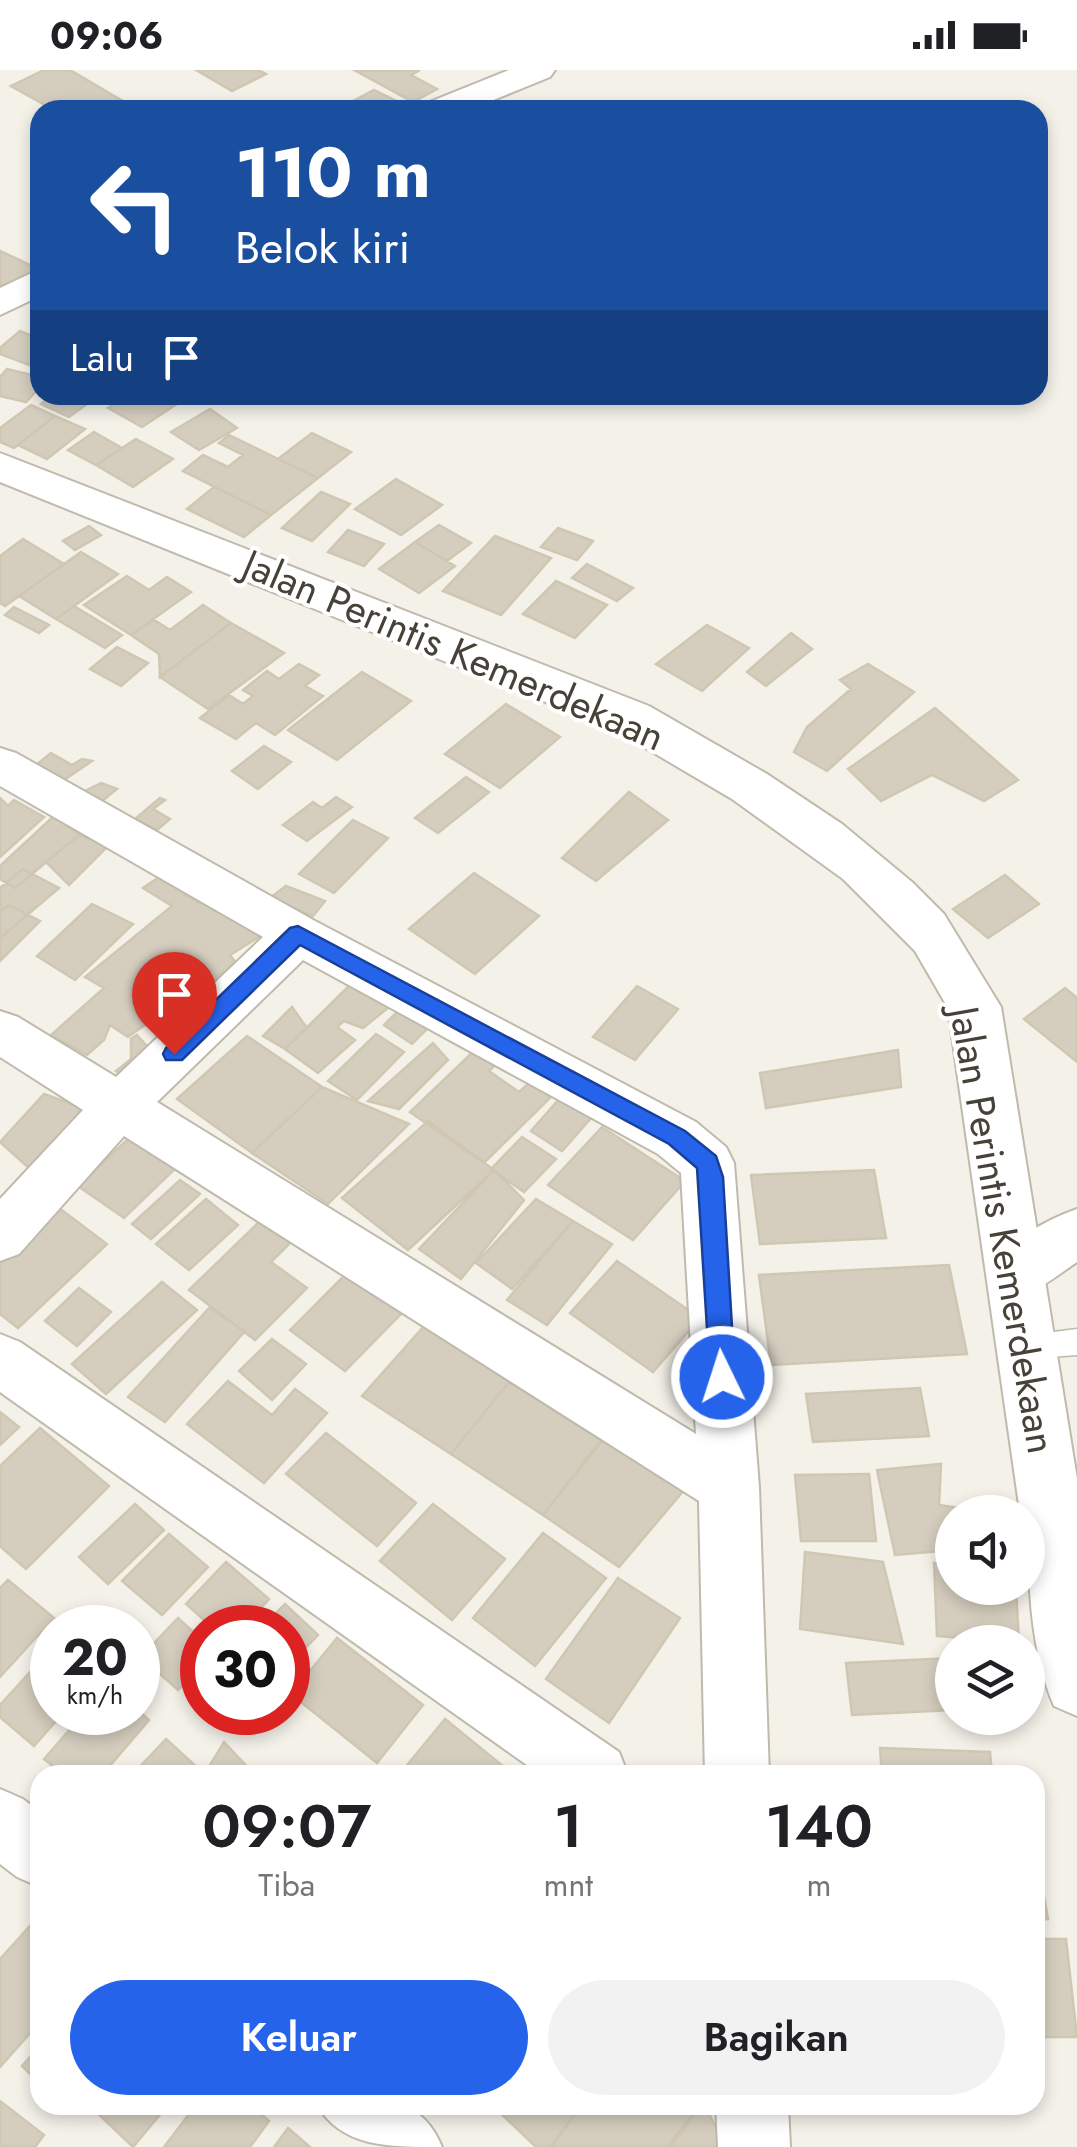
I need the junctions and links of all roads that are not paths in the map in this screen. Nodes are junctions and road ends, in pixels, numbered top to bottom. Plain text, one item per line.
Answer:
1 (538, 70) edge
2 (463, 100) edge
3 (30, 286) edge
4 (0, 304) edge
5 (0, 466) edge
6 (0, 764) edge
7 (298, 934) junction
8 (0, 1031) edge
9 (118, 1108) junction
10 (1077, 1232) edge
11 (0, 1237) edge
12 (1016, 1272) junction
13 (1077, 1342) edge
14 (1024, 1346) junction
15 (0, 1360) edge
16 (729, 1487) junction
17 (1077, 1684) edge
18 (582, 1765) edge
19 (737, 1765) edge
20 (0, 1822) edge
21 (30, 1846) edge
22 (366, 2115) edge
23 (752, 2115) edge
24 (406, 2147) edge
25 (754, 2147) edge

1 - 2 street
3 - 4 street
5 - 12 street, Jalan Perintis Kemerdekaan
6 - 7 street
7 - 9 street
7 - 16 street
8 - 9 street
9 - 11 street
9 - 16 street
10 - 12 street
12 - 14 street, Jalan Perintis Kemerdekaan
13 - 14 lane
14 - 17 street, Jalan Perintis Kemerdekaan
15 - 18 street
16 - 19 street
20 - 21 street
22 - 24 street
23 - 25 street

